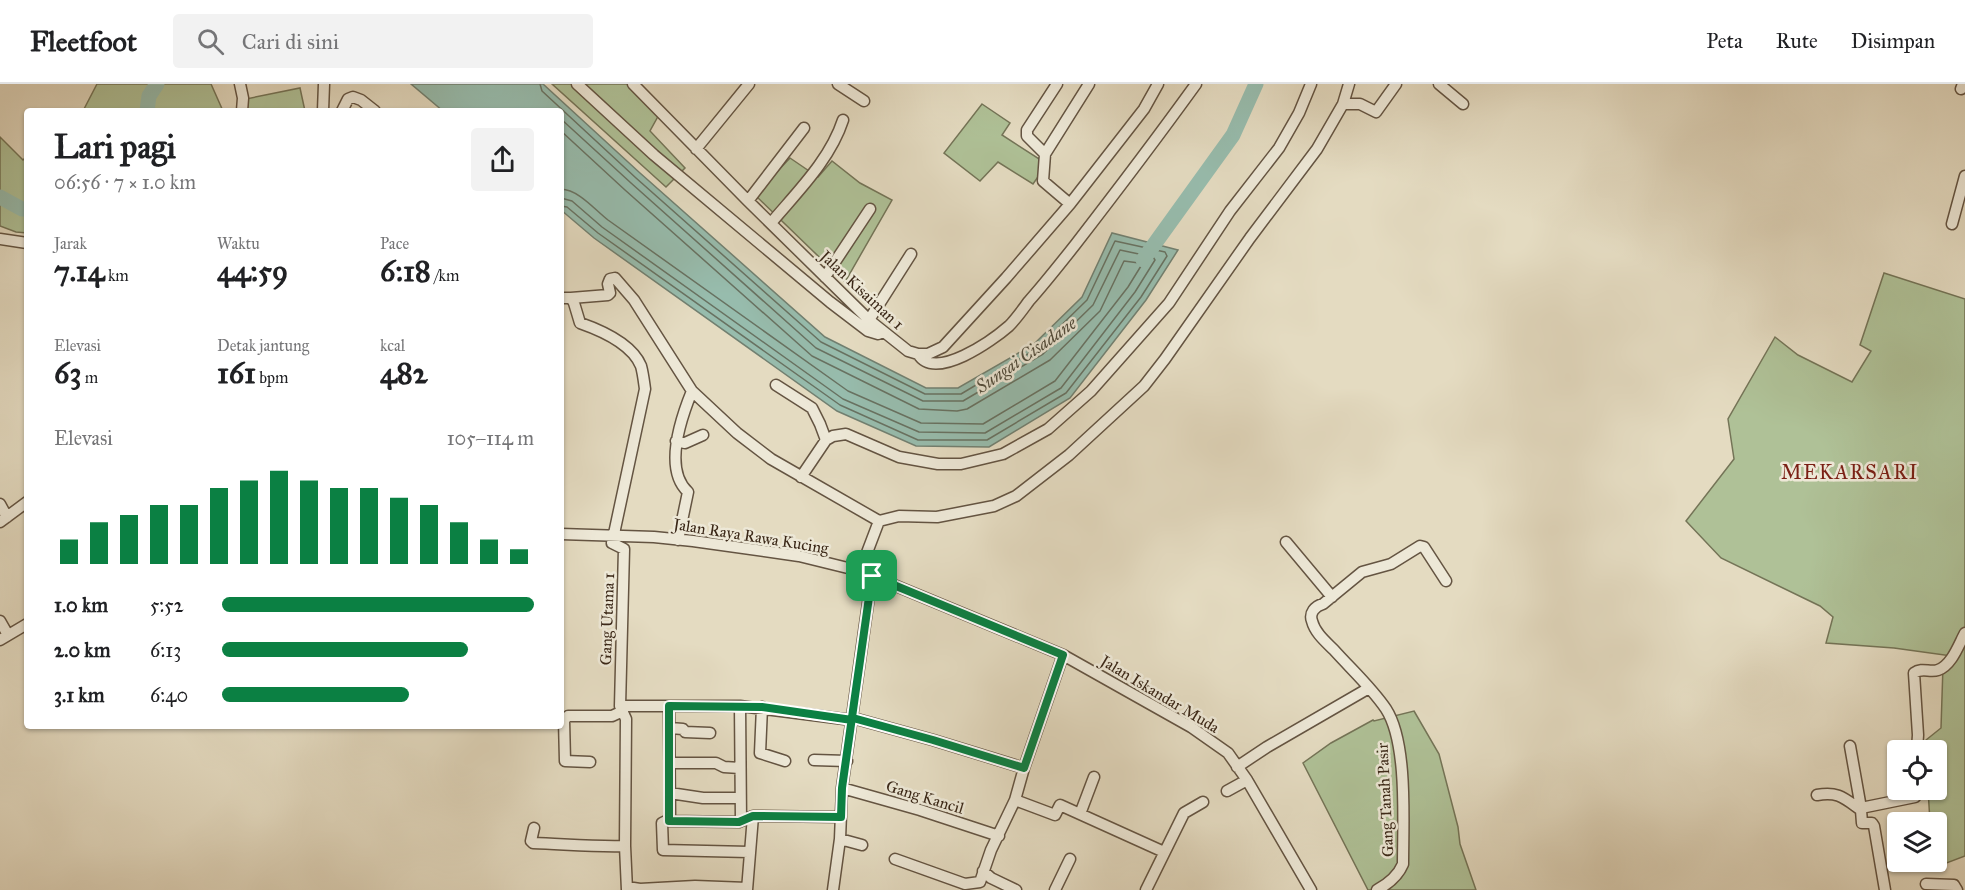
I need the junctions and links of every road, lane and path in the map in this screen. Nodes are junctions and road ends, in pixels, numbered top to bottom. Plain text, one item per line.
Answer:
1 (240, 84) edge
2 (324, 84) edge
3 (577, 84) edge
4 (749, 84) edge
5 (838, 84) edge
6 (1058, 84) edge
7 (1089, 84) edge
8 (1158, 84) edge
9 (1196, 84) edge
10 (1311, 84) edge
11 (1349, 84) edge
12 (1396, 84) edge
13 (1439, 84) edge
14 (636, 85) edge
15 (864, 101) dead end
16 (1343, 104) junction
17 (1463, 104) dead end
18 (242, 108) edge
19 (323, 108) edge
20 (344, 108) edge
21 (371, 108) edge
22 (843, 120) dead end
23 (804, 128) dead end
24 (696, 149) junction
25 (1045, 154) junction
26 (1965, 176) edge
27 (748, 201) junction
28 (1070, 204) junction
29 (870, 208) dead end
30 (771, 223) junction
31 (1952, 224) dead end
32 (0, 239) edge
33 (24, 243) edge
34 (911, 254) dead end
35 (825, 278) junction
36 (566, 298) edge
37 (868, 320) junction
38 (884, 332) junction
39 (918, 354) junction
40 (776, 385) dead end
41 (692, 391) junction
42 (703, 435) dead end
43 (826, 440) junction
44 (676, 441) junction
45 (801, 477) junction
46 (0, 504) edge
47 (24, 504) edge
48 (3, 520) edge
49 (879, 521) junction
50 (564, 534) edge
51 (614, 535) junction
52 (678, 540) junction
53 (1286, 542) dead end
54 (860, 571) junction
55 (872, 576) junction
56 (1446, 581) dead end
57 (1332, 597) junction
58 (0, 621) edge
59 (24, 626) edge
60 (1965, 633) edge
61 (4, 637) edge
62 (1063, 655) junction
63 (1369, 688) junction
64 (669, 706) junction
65 (740, 706) junction
66 (762, 707) junction
67 (621, 709) junction
68 (852, 719) junction
69 (670, 728) junction
70 (710, 733) dead end
71 (1918, 740) edge
72 (1850, 746) dead end
73 (814, 760) dead end
74 (785, 761) dead end
75 (847, 761) junction
76 (590, 762) dead end
77 (670, 763) junction
78 (1237, 767) junction
79 (740, 768) junction
80 (1024, 768) junction
81 (1094, 777) dead end
82 (1247, 780) junction
83 (842, 788) junction
84 (1227, 791) dead end
85 (670, 793) junction
86 (1816, 795) dead end
87 (740, 798) junction
88 (1015, 800) junction
89 (1902, 800) edge
90 (1203, 802) dead end
91 (1861, 809) junction
92 (1080, 814) junction
93 (753, 816) junction
94 (841, 817) junction
95 (669, 821) junction
96 (741, 821) junction
97 (534, 828) dead end
98 (999, 836) junction
99 (840, 839) junction
100 (861, 845) dead end
101 (625, 846) junction
102 (749, 852) junction
103 (1164, 852) junction
104 (895, 859) dead end
105 (1070, 859) dead end
106 (980, 881) edge
107 (1926, 884) dead end
108 (964, 887) edge
109 (627, 888) edge
110 (747, 889) edge
111 (1308, 889) edge
112 (833, 890) edge
113 (1016, 890) edge
114 (1055, 890) edge
115 (1146, 890) edge
116 (1377, 890) edge
117 (1884, 890) edge
118 (1957, 890) edge

1 - 18 street
2 - 19 street
3 - 38 street
4 - 24 street
5 - 15 street
6 - 25 street
7 - 25 street
8 - 28 street
9 - 39 street, Jalan Kisaiman 1
10 - 43 street
11 - 16 street
12 - 16 street
13 - 17 street
14 - 24 street, Jalan Kisaiman 1
16 - 49 street
20 - 21 street
22 - 30 street
23 - 27 street
24 - 27 street, Jalan Kisaiman 1
25 - 28 street
26 - 31 street
27 - 30 street, Jalan Kisaiman 1
28 - 39 street
29 - 35 street
30 - 35 street, Jalan Kisaiman 1
32 - 33 street
34 - 37 street
35 - 37 street, Jalan Kisaiman 1
36 - 41 street
36 - 51 street
37 - 38 street, Jalan Kisaiman 1
38 - 39 street, Jalan Kisaiman 1
40 - 43 street
41 - 44 street
41 - 45 street
42 - 44 street
43 - 45 street
44 - 52 street
45 - 49 street
46 - 48 street
47 - 48 street
49 - 54 street
50 - 51 street, Jalan Raya Rawa Kucing
51 - 52 street, Jalan Raya Rawa Kucing
51 - 67 street, Gang Utama 1
52 - 54 street, Jalan Raya Rawa Kucing
53 - 57 street
54 - 55 street, Jalan Raya Rawa Kucing
55 - 62 street, Jalan Raya Rawa Kucing
55 - 68 street
56 - 57 street, Gang Tanah Pasir
57 - 63 street, Gang Tanah Pasir
58 - 61 street
59 - 61 street
60 - 71 street
62 - 78 street, Jalan Iskandar Muda
62 - 80 street
63 - 78 street
63 - 116 street, Gang Tanah Pasir
64 - 65 street
64 - 67 street
64 - 69 street
65 - 66 street
65 - 79 street
66 - 68 street
66 - 74 street
67 - 76 street
67 - 101 street
68 - 75 street
68 - 80 street
69 - 70 street
69 - 77 street
72 - 91 street
73 - 75 street
75 - 83 street
77 - 79 street
77 - 85 street
78 - 82 street, Jalan Iskandar Muda
79 - 87 street
80 - 88 street
81 - 92 street
82 - 84 street
82 - 111 street, Jalan Iskandar Muda
83 - 94 street
83 - 98 street, Gang Kancil
85 - 87 street
85 - 95 street
86 - 91 street
87 - 96 street
88 - 92 street
88 - 98 street
89 - 91 street
90 - 103 street
91 - 117 street
92 - 103 street
93 - 94 street
93 - 96 street
93 - 102 street
94 - 99 street
95 - 96 street
95 - 102 street
97 - 101 street
98 - 106 street
99 - 100 street
99 - 112 street
101 - 109 street
102 - 110 street
103 - 115 street
104 - 108 street
105 - 114 street
106 - 108 street
106 - 113 street
107 - 118 street
109 - 110 street

